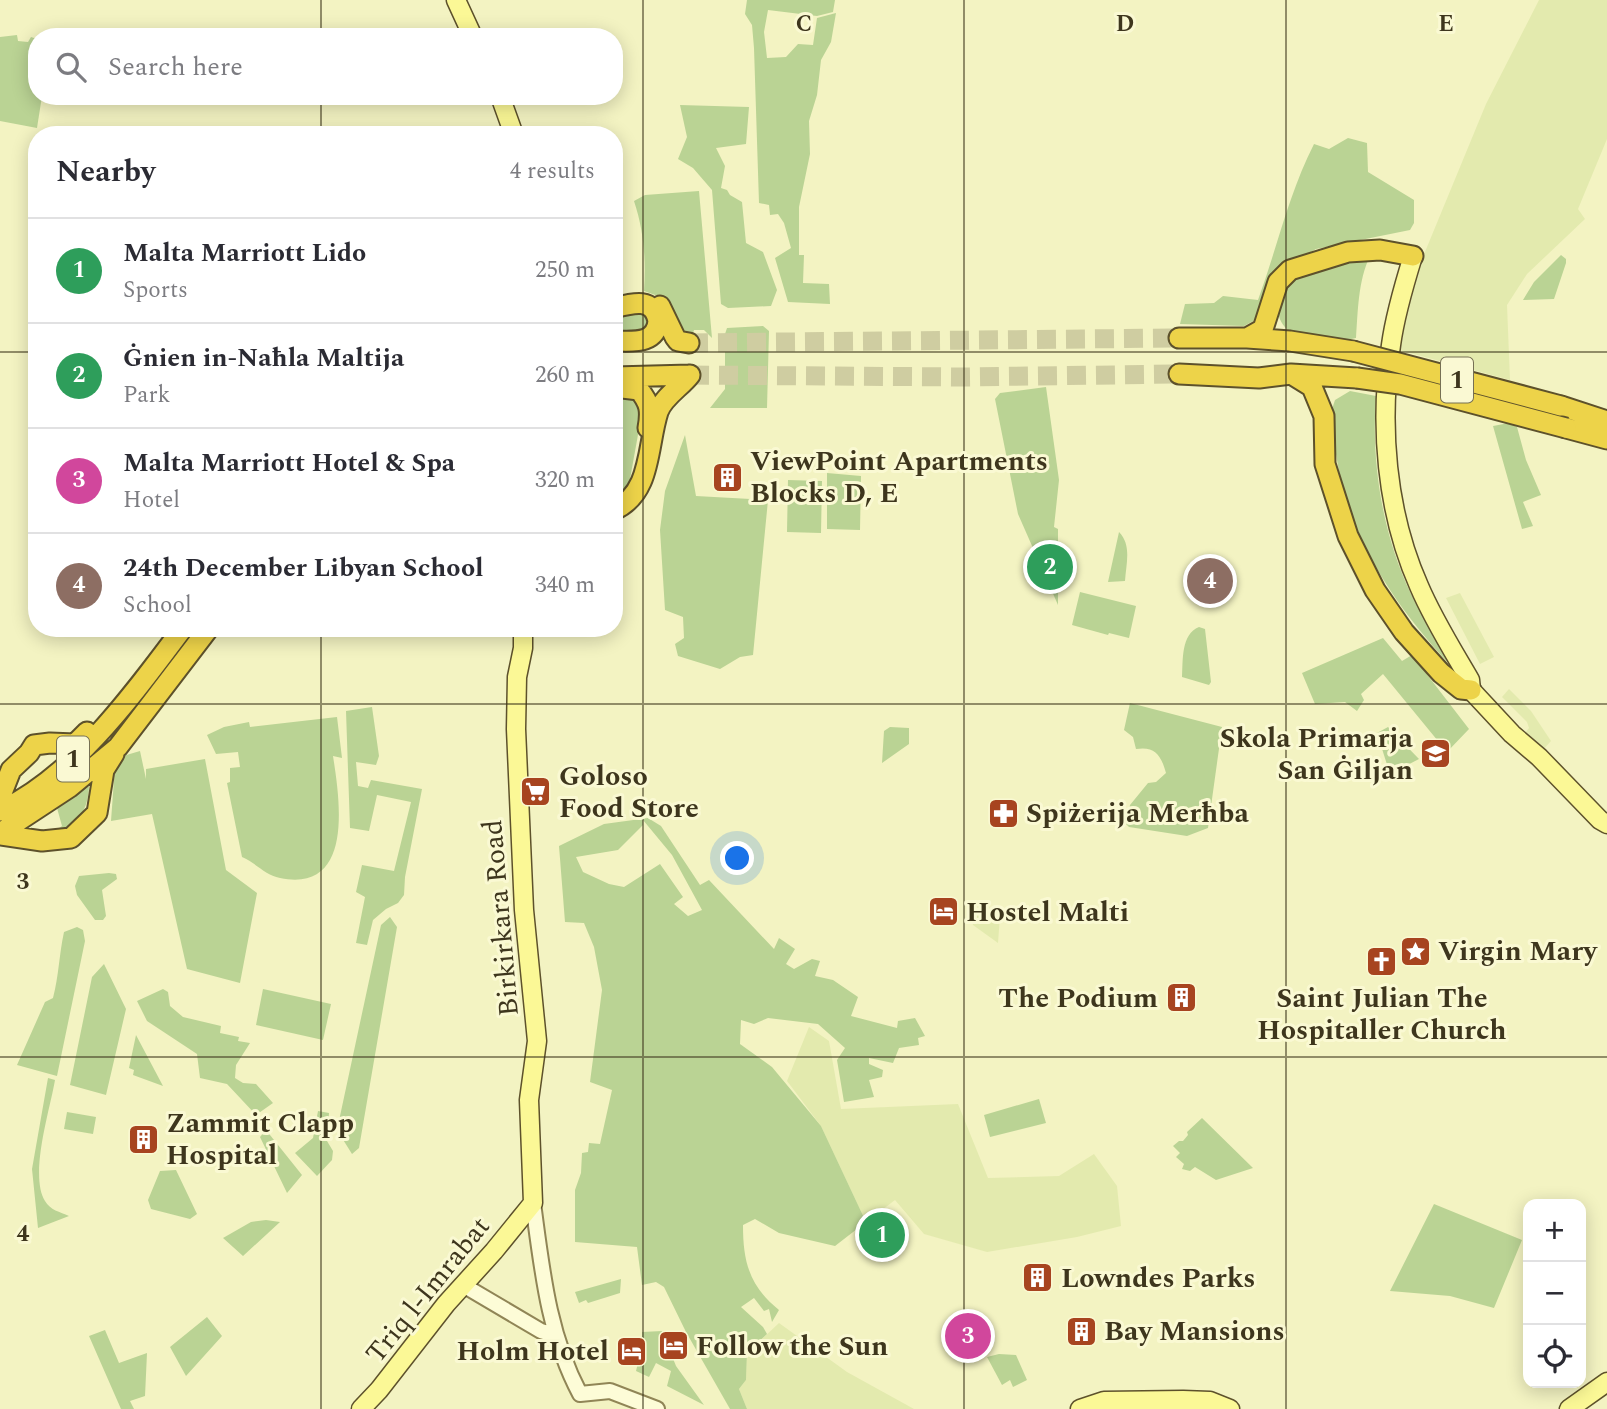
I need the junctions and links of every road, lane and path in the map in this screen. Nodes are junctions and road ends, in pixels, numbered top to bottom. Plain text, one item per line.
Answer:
1 (456, 0) edge
2 (469, 28) edge
3 (504, 105) edge
4 (512, 126) edge
5 (1413, 256) joint
6 (623, 298) edge
7 (1274, 299) junction
8 (623, 306) edge
9 (1179, 338) tunnel mouth
10 (1247, 338) junction
11 (623, 341) edge
12 (1290, 341) junction
13 (623, 348) edge
14 (1178, 374) tunnel mouth
15 (1291, 374) junction
16 (623, 377) edge
17 (1357, 379) junction
18 (623, 388) edge
19 (1324, 416) junction
20 (1607, 421) edge
21 (1607, 439) edge
22 (623, 498) edge
23 (623, 505) edge
24 (176, 637) edge
25 (202, 637) edge
26 (523, 637) edge
27 (1471, 690) junction
28 (134, 694) junction
29 (118, 747) junction
30 (0, 798) edge
31 (0, 811) edge
32 (1607, 824) edge
33 (0, 834) edge
34 (533, 1203) junction
35 (463, 1285) junction
36 (554, 1335) junction
37 (1607, 1382) edge
38 (1228, 1407) edge
39 (361, 1409) edge
40 (657, 1409) edge
41 (1080, 1409) edge
42 (1569, 1409) edge

1 - 2 main road
3 - 4 main road
5 - 7 highway
5 - 27 main road
6 - 13 highway
7 - 10 highway
7 - 12 highway
8 - 11 highway
9 - 10 highway, 1
10 - 12 highway, 1
12 - 20 highway, 1, bridge
14 - 15 highway, 1
15 - 17 highway, 1
15 - 19 highway
16 - 23 highway
17 - 19 highway
17 - 21 highway, 1, bridge
18 - 22 highway
19 - 27 highway
24 - 28 highway, 1
25 - 29 highway, 1
26 - 34 main road, Birkirkara Road
27 - 32 main road
28 - 30 highway, 1
28 - 31 highway, 1
29 - 33 highway, 1
29 - 33 highway, 1
34 - 35 main road, Triq l-Imrabat
34 - 36 street
35 - 36 street
35 - 39 main road, Triq l-Imrabat
36 - 40 street
37 - 42 main road
38 - 41 main road

